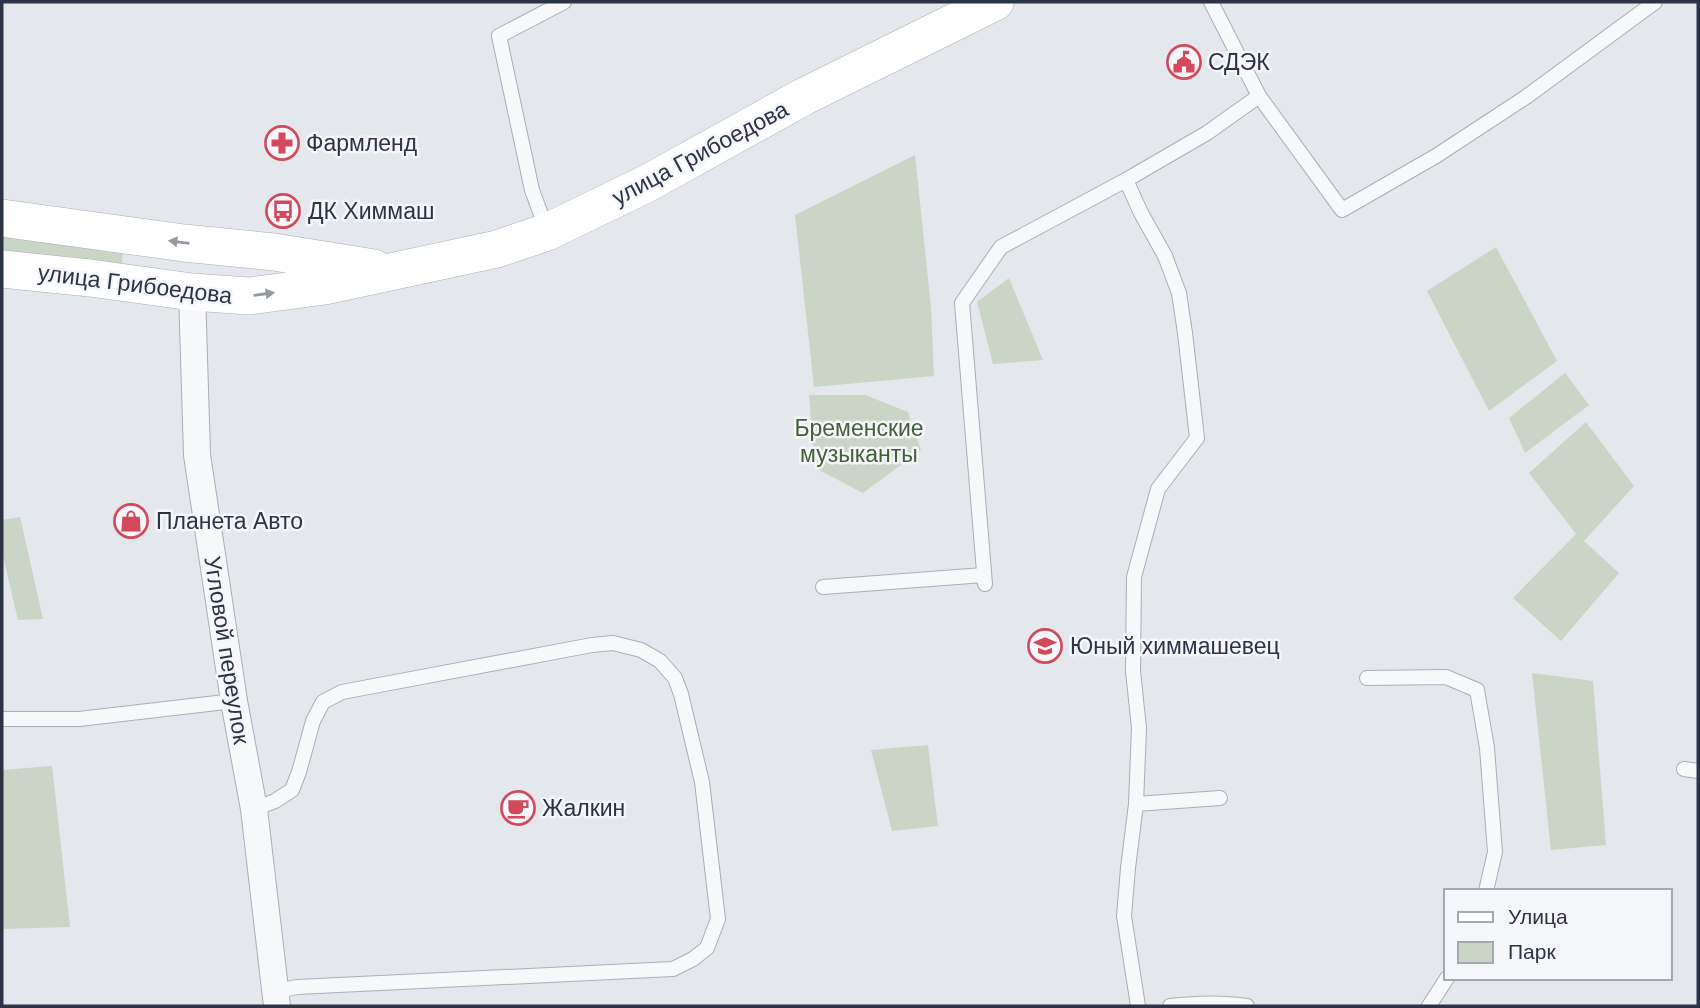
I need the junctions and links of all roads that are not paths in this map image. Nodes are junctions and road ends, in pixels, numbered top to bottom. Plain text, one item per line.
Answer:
1 (564, 2) edge
2 (995, 2) edge
3 (1212, 2) edge
4 (1655, 2) edge
5 (1259, 96) junction
6 (1126, 180) junction
7 (2, 218) edge
8 (547, 232) junction
9 (2, 269) edge
10 (392, 271) junction
11 (191, 292) junction
12 (823, 587) dead end
13 (1367, 678) dead end
14 (234, 701) junction
15 (2, 719) edge
16 (1220, 798) dead end
17 (1136, 804) junction
18 (254, 810) junction
19 (1486, 889) edge
20 (1446, 980) edge
21 (276, 998) edge
22 (1138, 1006) edge
23 (1170, 1006) edge
24 (1247, 1006) edge
25 (1430, 1006) edge

1 - 8 lane
2 - 8 main road, улица Грибоедова
3 - 5 lane
4 - 5 lane
5 - 6 lane
6 - 12 lane
6 - 17 lane
10 -> 7 main road, улица Грибоедова
8 - 10 main road, улица Грибоедова
9 - 11 main road, улица Грибоедова
11 -> 10 main road, улица Грибоедова
11 - 14 street, Угловой переулок
13 - 19 lane
14 - 15 lane
14 - 18 street, Угловой переулок
16 - 17 lane
17 - 22 lane
18 - 21 street, Угловой переулок
18 - 21 lane
20 - 25 lane
23 - 24 lane

